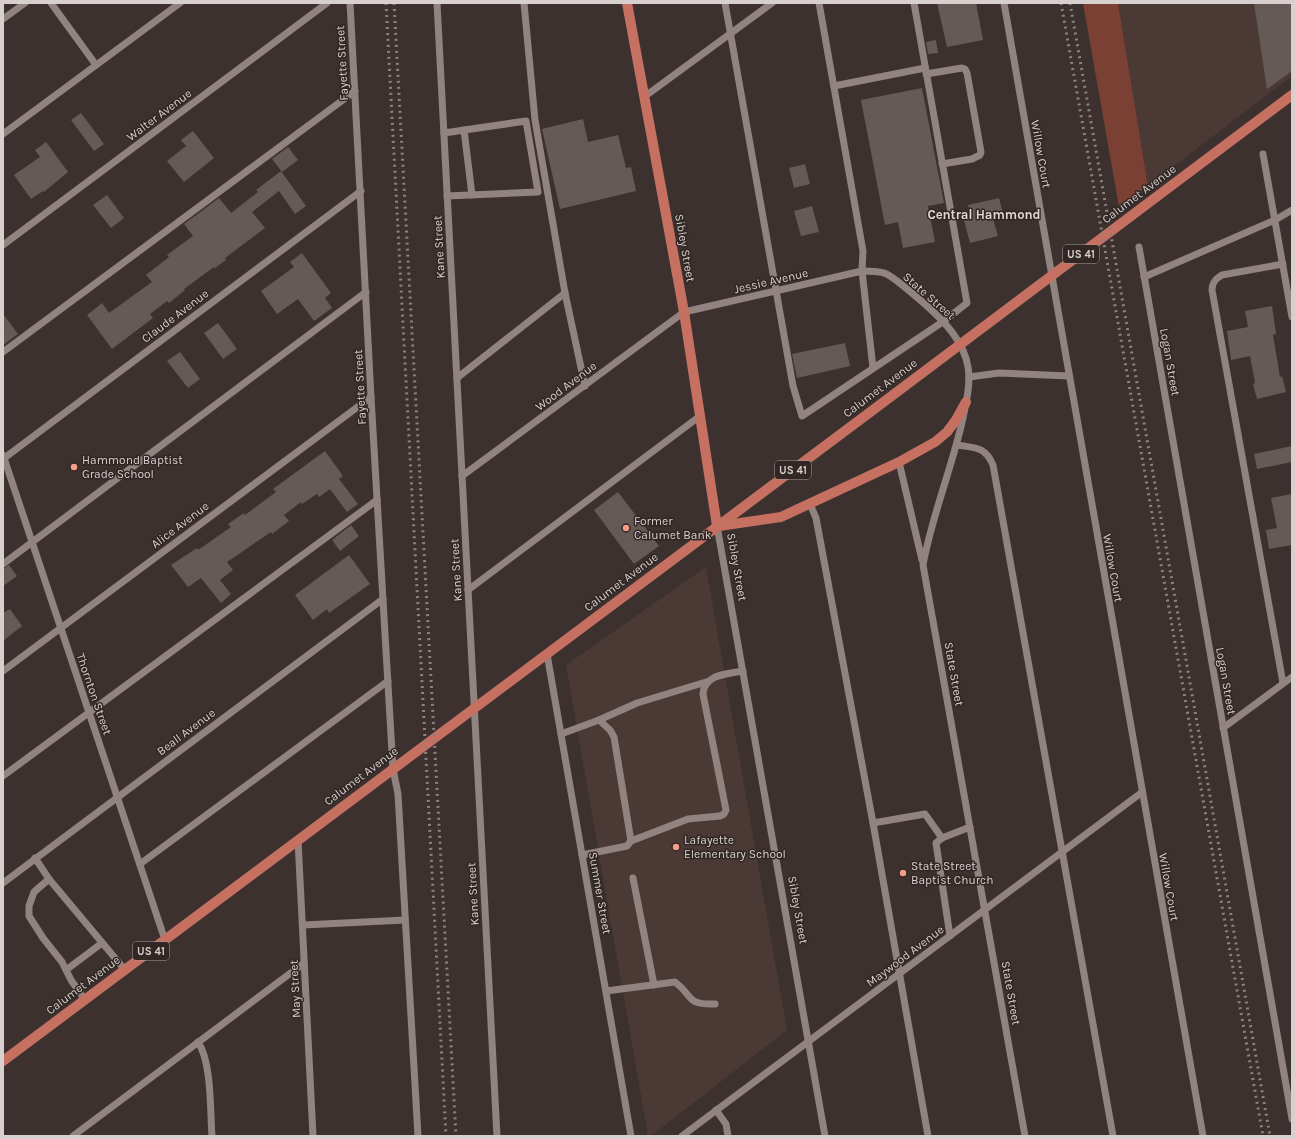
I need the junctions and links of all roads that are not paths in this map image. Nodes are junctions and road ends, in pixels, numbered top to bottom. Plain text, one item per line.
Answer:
1 (25, 3) edge
2 (50, 3) edge
3 (180, 3) edge
4 (327, 3) edge
5 (350, 3) edge
6 (437, 3) edge
7 (524, 3) edge
8 (627, 3) edge
9 (725, 3) edge
10 (772, 3) edge
11 (819, 3) edge
12 (914, 3) edge
13 (1004, 3) edge
14 (3, 19) edge
15 (730, 34) junction
16 (96, 65) junction
17 (926, 71) junction
18 (834, 86) junction
19 (355, 91) junction
20 (1292, 95) edge
21 (644, 97) junction
22 (535, 120) junction
23 (526, 121) junction
24 (464, 130) junction
25 (444, 133) junction
26 (3, 134) edge
27 (1263, 154) dead end
28 (942, 164) junction
29 (361, 191) junction
30 (548, 191) junction
31 (538, 192) junction
32 (472, 195) junction
33 (447, 196) junction
34 (1292, 210) edge
35 (1275, 220) junction
36 (3, 245) edge
37 (1139, 247) dead end
38 (1283, 264) junction
39 (862, 271) junction
40 (1144, 277) junction
41 (776, 291) junction
42 (366, 292) junction
43 (565, 293) junction
44 (684, 312) junction
45 (1292, 316) edge
46 (944, 321) junction
47 (3, 352) edge
48 (874, 368) junction
49 (1069, 376) junction
50 (969, 377) junction
51 (457, 378) junction
52 (585, 386) junction
53 (371, 397) junction
54 (966, 402) junction
55 (700, 416) junction
56 (957, 445) junction
57 (3, 457) edge
58 (899, 462) junction
59 (462, 476) junction
60 (377, 500) junction
61 (810, 504) junction
62 (717, 526) junction
63 (32, 542) junction
64 (3, 564) edge
65 (923, 565) junction
66 (468, 590) junction
67 (383, 599) junction
68 (60, 628) junction
69 (547, 654) junction
70 (3, 671) edge
71 (743, 671) junction
72 (1292, 676) edge
73 (388, 681) junction
74 (706, 682) junction
75 (1283, 683) junction
76 (474, 708) junction
77 (89, 712) junction
78 (599, 720) junction
79 (1223, 728) junction
80 (561, 734) junction
81 (393, 769) junction
82 (3, 776) edge
83 (1141, 793) junction
84 (118, 797) junction
85 (873, 823) junction
86 (970, 827) junction
87 (942, 838) junction
88 (298, 840) junction
89 (631, 841) junction
90 (1062, 852) junction
91 (582, 855) junction
92 (36, 858) junction
93 (140, 864) junction
94 (633, 878) dead end
95 (49, 879) junction
96 (3, 883) edge
97 (985, 910) junction
98 (405, 920) junction
99 (302, 926) junction
100 (950, 936) junction
101 (165, 940) junction
102 (102, 943) junction
103 (304, 963) junction
104 (66, 970) junction
105 (125, 970) junction
106 (900, 973) junction
107 (654, 985) junction
108 (606, 991) junction
109 (85, 1000) junction
110 (715, 1004) dead end
111 (808, 1041) junction
112 (198, 1042) junction
113 (3, 1061) edge
114 (716, 1110) junction
115 (1292, 1119) edge
116 (72, 1136) edge
117 (212, 1136) edge
118 (313, 1136) edge
119 (418, 1136) edge
120 (497, 1136) edge
121 (631, 1136) edge
122 (682, 1136) edge
123 (728, 1136) edge
124 (825, 1136) edge
125 (928, 1136) edge
126 (1025, 1136) edge
127 (1113, 1136) edge
128 (1203, 1136) edge

1 - 14 street
2 - 16 street
3 - 16 street
4 - 36 street, Walter Avenue
5 - 19 street, Fayette Street
6 - 25 street, Kane Street
7 - 22 street
8 - 21 main road, Sibley Street
9 - 15 street
10 - 15 street
11 - 18 street
12 - 17 street
13 - 49 street, Willow Court
15 - 21 street
15 - 41 street
16 - 26 street
17 - 18 street
17 - 28 street
17 - 28 street
18 - 39 street
19 - 29 street, Fayette Street
19 - 47 street
20 - 62 main road, Calumet Avenue / US 41
21 - 44 main road, Sibley Street
22 - 23 street
22 - 30 street
23 - 24 street
23 - 31 street
24 - 25 street
24 - 32 street
25 - 33 street, Kane Street
27 - 35 street
28 - 46 street, Calumet Avenue
29 - 42 street, Fayette Street
29 - 57 street, Claude Avenue
30 - 31 street
30 - 43 street
31 - 32 street
32 - 33 street
33 - 51 street, Kane Street
34 - 35 street
35 - 38 street
35 - 40 street
37 - 40 street, Logan Street
38 - 45 street
38 - 75 street
39 - 41 street, Jessie Avenue
39 - 46 street, State Street
39 - 48 street
40 - 79 street, Logan Street
41 - 44 street, Jessie Avenue
41 - 48 street, Calumet Avenue
42 - 53 street, Fayette Street
42 - 63 street
43 - 51 street
43 - 52 street
44 - 52 street, Wood Avenue
44 - 55 main road, Sibley Street
46 - 48 street, Calumet Avenue
46 - 50 street, State Street
49 - 50 street
49 - 83 street, Willow Court
50 - 54 street, State Street
51 - 59 street, Kane Street
52 - 59 street, Wood Avenue
53 - 60 street, Fayette Street
53 - 68 street, Alice Avenue
54 - 56 street, State Street
54 - 58 main road
55 - 62 main road, Sibley Street
55 - 66 street
56 - 65 street, State Street
56 - 90 street
57 - 63 street, Thornton Street
58 - 61 main road
58 - 65 street
59 - 66 street, Kane Street
60 - 67 street, Fayette Street
60 - 77 street
61 - 62 main road
61 - 85 street
62 - 69 main road, Calumet Avenue / US 41
62 - 71 street, Sibley Street
63 - 64 street
63 - 68 street, Thornton Street
65 - 86 street, State Street
66 - 76 street, Kane Street
67 - 73 street, Fayette Street
67 - 84 street, Beall Avenue
68 - 70 street, Alice Avenue
68 - 77 street, Thornton Street
69 - 76 main road, Calumet Avenue / US 41
69 - 80 street, Summer Street
71 - 74 street
71 - 111 street, Sibley Street
72 - 75 street
73 - 81 street, Fayette Street
73 - 93 street
74 - 78 street
74 - 89 street
75 - 79 street
76 - 81 main road, Calumet Avenue / US 41
76 - 120 street, Kane Street
77 - 82 street
77 - 84 street, Thornton Street
78 - 80 street
78 - 89 street
79 - 115 street, Logan Street
80 - 91 street, Summer Street
81 - 88 main road, Calumet Avenue / US 41
81 - 98 street, Fayette Street
83 - 90 street, Maywood Avenue
83 - 128 street, Willow Court
84 - 92 street, Beall Avenue
84 - 93 street, Thornton Street
85 - 87 street
85 - 106 street
86 - 87 street
86 - 97 street, State Street
87 - 100 street
88 - 99 street, May Street
88 - 101 main road, Calumet Avenue / US 41
89 - 91 street
90 - 97 street, Maywood Avenue
90 - 127 street
91 - 108 street, Summer Street
92 - 95 street
92 - 96 street, Beall Avenue
93 - 101 street, Thornton Street
94 - 107 street
95 - 102 street
95 - 104 street
97 - 100 street, Maywood Avenue
97 - 126 street, State Street
98 - 99 street
98 - 119 street, Fayette Street
99 - 103 street, May Street
100 - 106 street, Maywood Avenue
101 - 105 main road, Calumet Avenue / US 41
102 - 104 street
102 - 105 street
103 - 112 street
103 - 118 street, May Street
104 - 109 street
105 - 109 main road, Calumet Avenue / US 41
106 - 111 street, Maywood Avenue
106 - 125 street
107 - 108 street
107 - 110 street
108 - 121 street, Summer Street
109 - 113 main road, Calumet Avenue / US 41
111 - 114 street, Maywood Avenue
111 - 124 street, Sibley Street
112 - 116 street
112 - 117 street
114 - 122 street, Maywood Avenue
114 - 123 street

